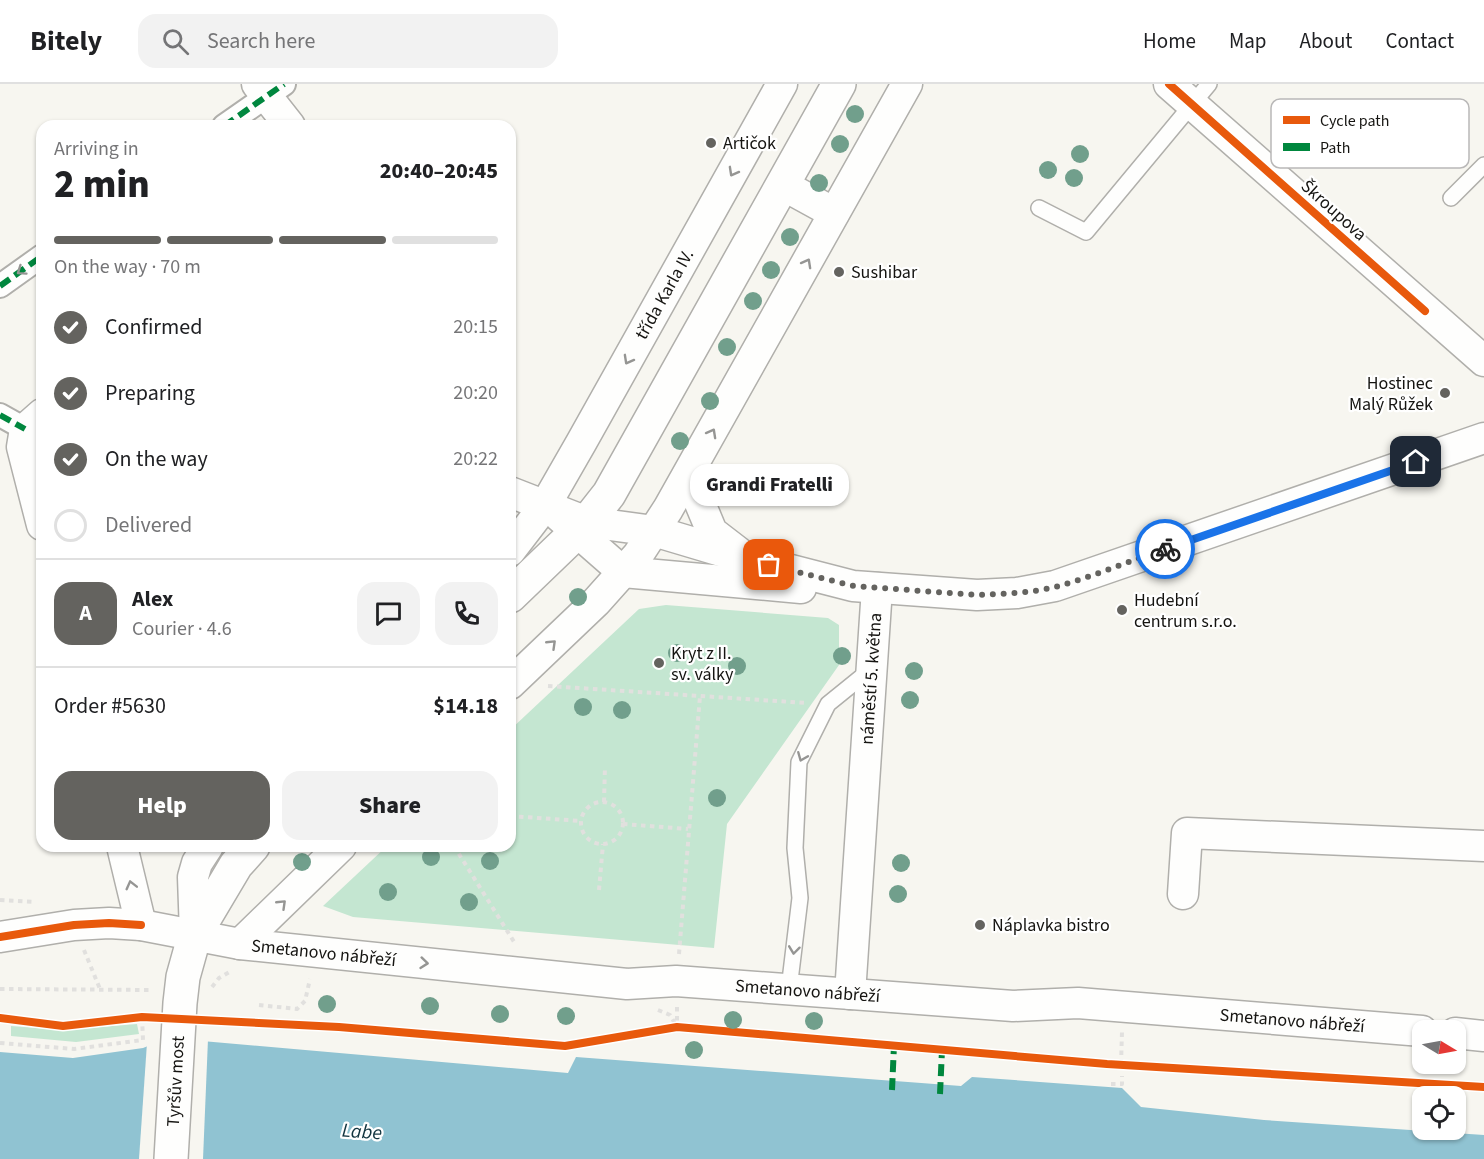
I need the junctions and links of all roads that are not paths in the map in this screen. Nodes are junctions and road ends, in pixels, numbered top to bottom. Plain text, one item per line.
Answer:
1 (782, 84) edge
2 (839, 84) edge
3 (907, 84) edge
4 (1169, 84) edge
5 (269, 88) edge
6 (1201, 94) edge
7 (232, 120) edge
8 (287, 120) edge
9 (1271, 162) edge
10 (1484, 165) edge
11 (1278, 168) edge
12 (783, 185) junction
13 (1451, 198) dead end
14 (1039, 208) dead end
15 (834, 213) junction
16 (36, 260) edge
17 (0, 286) edge
18 (1484, 361) edge
19 (22, 419) edge
20 (1484, 438) edge
21 (694, 466) junction
22 (516, 494) edge
23 (36, 502) edge
24 (546, 504) junction
25 (582, 527) junction
26 (516, 543) edge
27 (638, 553) junction
28 (748, 559) junction
29 (865, 587) junction
30 (516, 590) edge
31 (870, 670) junction
32 (516, 678) edge
33 (1484, 846) edge
34 (123, 852) edge
35 (204, 852) edge
36 (248, 852) edge
37 (335, 852) edge
38 (1183, 894) dead end
39 (141, 925) junction
40 (195, 934) junction
41 (0, 937) edge
42 (240, 944) junction
43 (789, 989) junction
44 (850, 994) junction
45 (1412, 1030) edge
46 (1466, 1034) edge
47 (1484, 1036) edge
48 (171, 1159) edge

1 -> 24 street, třída Karla IV.
2 - 12 street
3 - 15 street
4 - 6 street, Škroupova
5 - 7 street
5 - 8 street
6 - 9 street, Škroupova
6 - 14 lane
10 - 13 lane
11 - 18 street, Škroupova
12 - 15 street
12 - 25 street
21 -> 15 street
16 -> 17 street
19 - 23 street
20 - 29 street
21 - 27 street
21 - 28 street
22 - 24 street
24 - 25 street
24 - 26 street
25 - 27 street
25 - 27 street
25 - 30 street
27 - 28 street
27 - 29 street
32 -> 27 street
28 - 29 street
29 - 31 street, náměstí 5. května
31 -> 43 lane
31 - 44 street, náměstí 5. května
33 - 38 street
39 -> 34 street
35 - 40 street
36 - 40 street
42 -> 37 street
39 - 40 street, Smetanovo nábřeží
39 - 41 street, Smetanovo nábřeží
40 - 42 street, Smetanovo nábřeží
40 - 48 street, Tyršův most
42 -> 43 street, Smetanovo nábřeží
43 - 44 street, Smetanovo nábřeží
44 - 45 street, Smetanovo nábřeží
46 - 47 street

